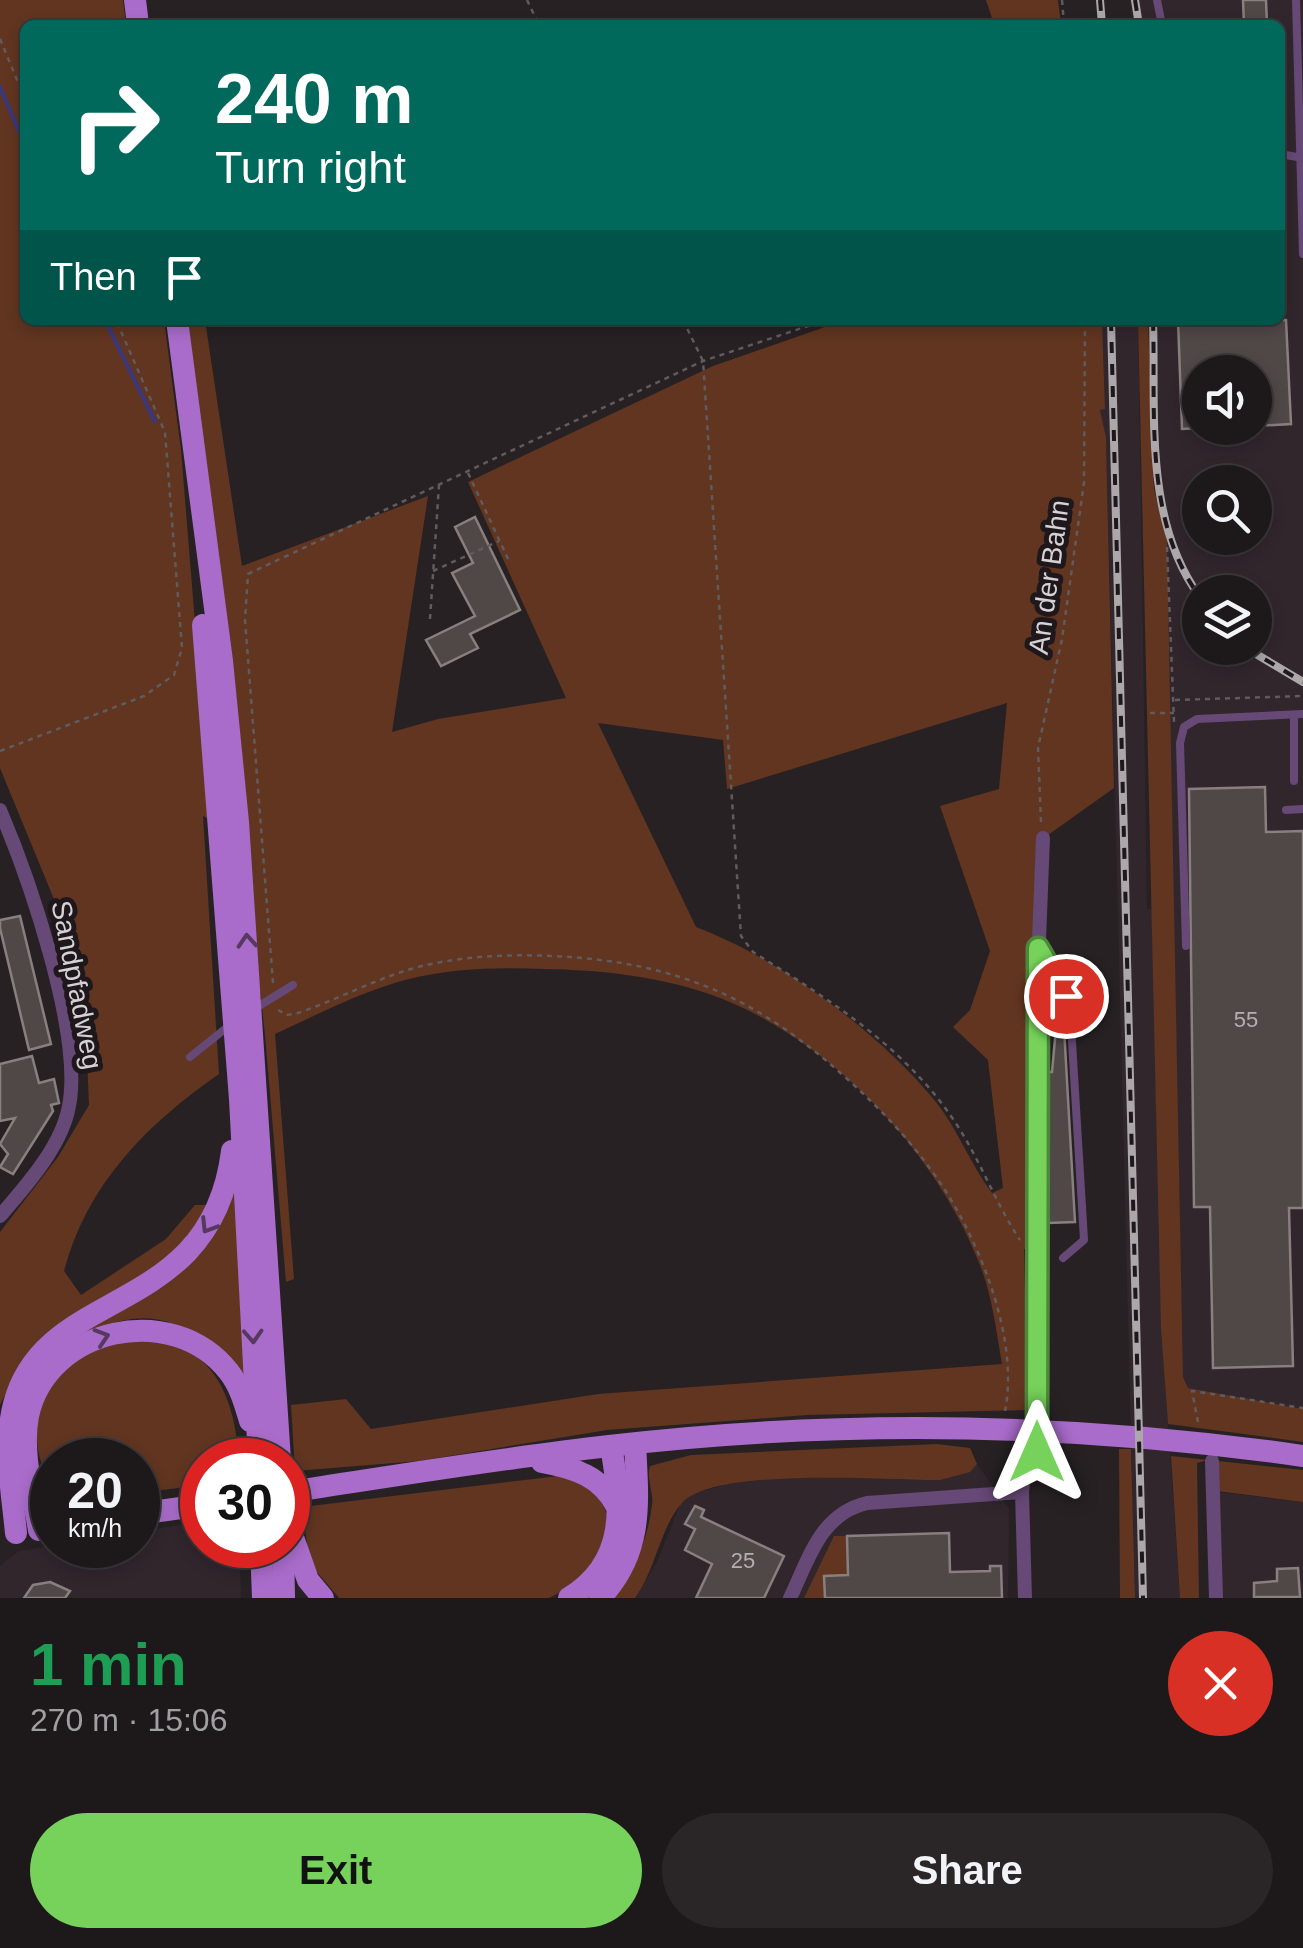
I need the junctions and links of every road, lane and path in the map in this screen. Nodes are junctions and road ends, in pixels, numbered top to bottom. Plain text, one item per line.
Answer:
1 (1296, 0) edge
2 (0, 39) edge
3 (20, 88) edge
4 (1302, 158) edge
5 (1303, 254) edge
6 (118, 325) edge
7 (175, 325) edge
8 (176, 325) edge
9 (686, 325) edge
10 (811, 325) edge
11 (1085, 325) edge
12 (703, 360) junction
13 (468, 472) junction
14 (439, 484) junction
15 (500, 540) junction
16 (1166, 547) dead end
17 (510, 562) dead end
18 (432, 572) junction
19 (430, 619) dead end
20 (1303, 696) edge
21 (1174, 700) junction
22 (1174, 713) junction
23 (1150, 714) dead end
24 (1298, 715) edge
25 (1180, 742) junction
26 (0, 751) edge
27 (1294, 781) dead end
28 (1303, 809) edge
29 (0, 810) edge
30 (1286, 810) dead end
31 (1043, 838) joint
32 (1186, 946) dead end
33 (1038, 948) junction
34 (273, 985) dead end
35 (293, 986) dead end
36 (275, 1003) dead end
37 (190, 1058) dead end
38 (240, 1098) junction
39 (0, 1216) edge
40 (1038, 1257) junction
41 (1063, 1258) dead end
42 (1192, 1391) dead end
43 (1303, 1408) edge
44 (1004, 1414) dead end
45 (255, 1438) edge
46 (258, 1438) edge
47 (279, 1438) edge
48 (623, 1445) junction
49 (1303, 1456) edge
50 (519, 1458) junction
51 (1212, 1460) dead end
52 (28, 1470) junction
53 (30, 1474) edge
54 (310, 1489) edge
55 (1022, 1492) junction
56 (620, 1511) junction
57 (27, 1532) edge
58 (262, 1568) edge
59 (283, 1568) edge
60 (304, 1568) edge
61 (263, 1598) edge
62 (284, 1598) edge
63 (323, 1598) edge
64 (569, 1598) edge
65 (600, 1598) edge
66 (790, 1598) edge
67 (1025, 1598) edge
68 (1216, 1598) edge

1 - 4 lane
2 - 3 path
4 - 5 lane
6 - 26 path
7 - 38 main road
47 -> 8 main road
9 - 12 path
10 - 12 path
11 - 31 path, An der Bahn
12 - 13 path
12 - 40 path
13 - 14 path
13 - 15 path
14 - 18 path
14 - 34 path
15 - 17 path
15 - 18 path
16 - 21 path
18 - 19 path
20 - 21 path
21 - 22 path
22 - 23 path
22 - 25 path
24 - 25 lane
24 - 27 lane
25 - 32 lane
28 - 30 lane
29 - 39 street, Sandpfadweg
31 - 33 street
33 - 40 street
33 - 41 lane
35 - 37 lane
36 - 44 path
38 -> 46 main road
38 -> 57 main road
40 - 55 street
42 - 43 path
52 -> 45 main road
48 - 49 main road
48 - 50 main road
48 - 56 main road
48 - 65 main road
50 - 54 main road
50 - 56 main road
51 - 68 street
52 - 53 main road
52 - 57 main road
55 - 66 street
55 - 67 street
56 - 64 main road
58 - 61 main road
59 - 62 main road
60 - 63 main road

